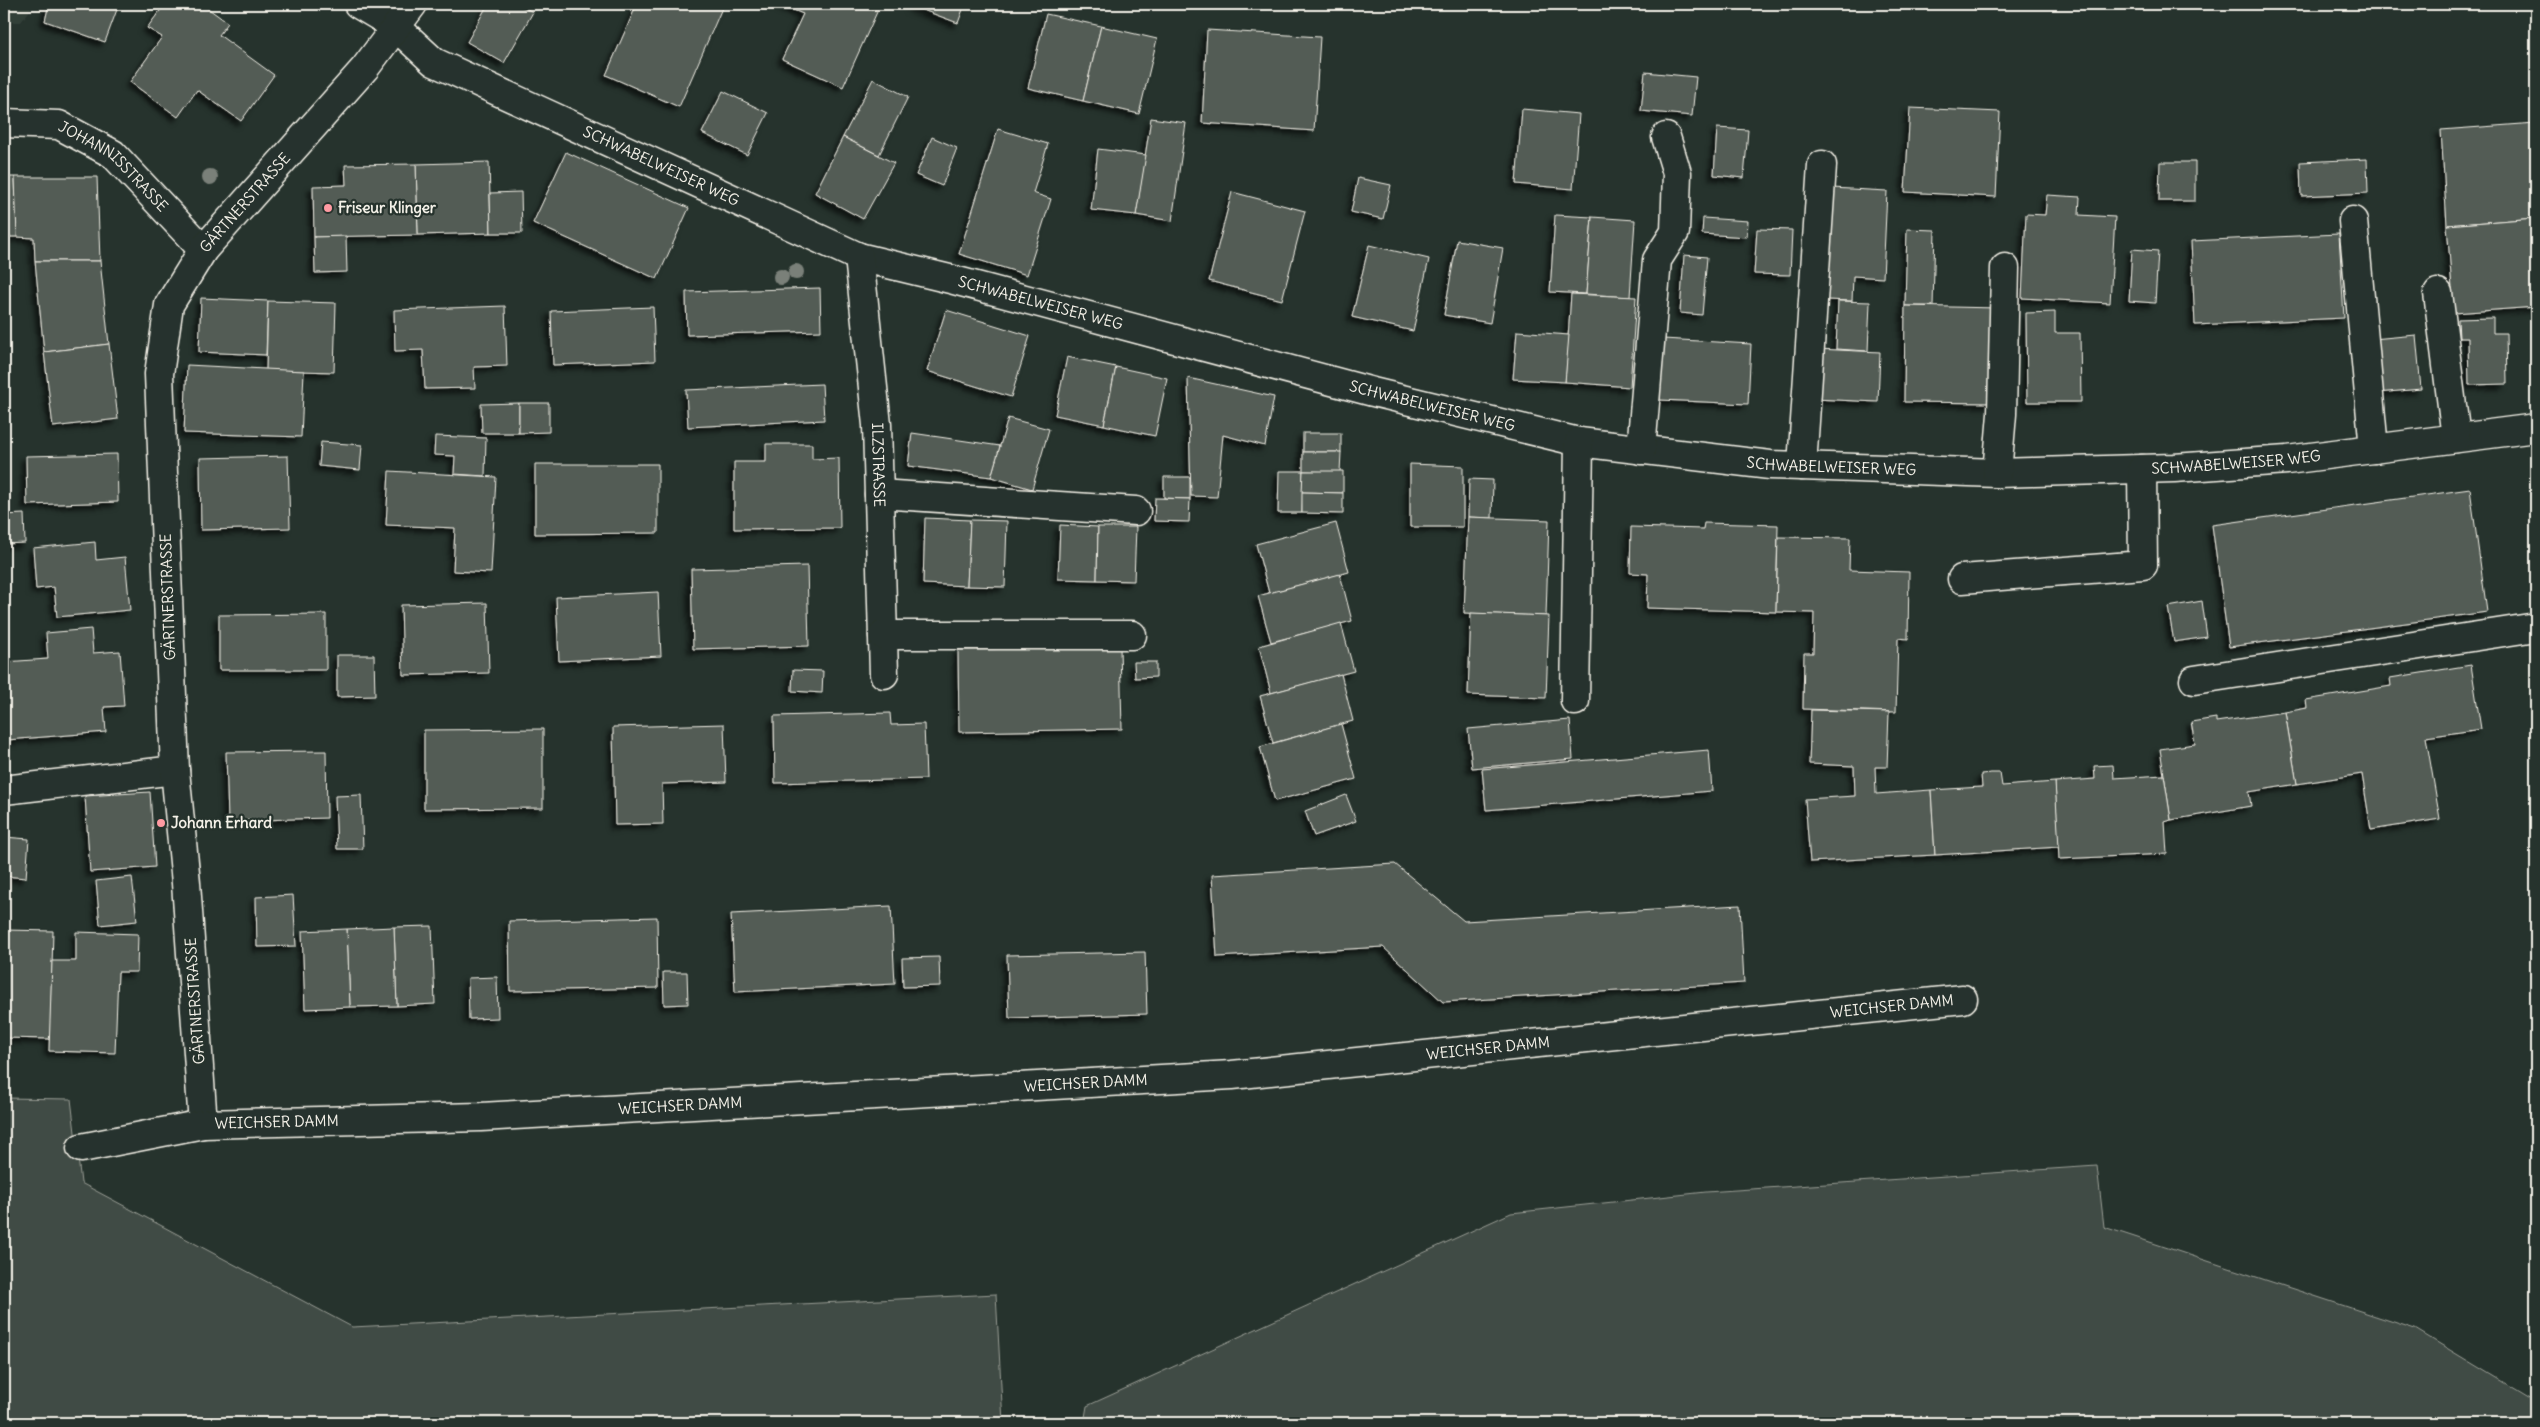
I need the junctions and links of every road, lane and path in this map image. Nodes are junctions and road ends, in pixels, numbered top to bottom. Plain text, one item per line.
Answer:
1 (358, 4) edge
2 (413, 4) edge
3 (395, 26) junction
4 (4, 123) edge
5 (1666, 137) dead end
6 (1822, 165) dead end
7 (2353, 220) dead end
8 (203, 250) junction
9 (859, 257) junction
10 (2005, 268) dead end
11 (2438, 293) dead end
12 (2536, 428) edge
13 (2456, 438) junction
14 (1579, 442) junction
15 (2374, 449) junction
16 (1641, 450) junction
17 (1802, 466) junction
18 (2142, 469) junction
19 (1997, 473) junction
20 (879, 494) junction
21 (1136, 511) dead end
22 (1962, 579) dead end
23 (2536, 627) edge
24 (1132, 635) dead end
25 (883, 636) junction
26 (884, 674) dead end
27 (2194, 680) dead end
28 (1575, 702) dead end
29 (175, 770) junction
30 (4, 790) edge
31 (1963, 1000) dead end
32 (203, 1124) junction
33 (81, 1148) dead end

1 - 3 street, SCHWABELWEISER WEG
2 - 3 street, GÄRTNERSTRASSE
3 - 8 street, GÄRTNERSTRASSE
3 - 9 street, SCHWABELWEISER WEG
4 - 8 street, JOHANNISSTRASSE
5 - 16 street
6 - 17 street
7 - 15 street
8 - 29 street, GÄRTNERSTRASSE
9 - 14 street, SCHWABELWEISER WEG
9 - 20 street, ILZSTRASSE
10 - 19 street
11 - 13 street
12 - 13 street, SCHWABELWEISER WEG
13 - 15 street, SCHWABELWEISER WEG
14 - 16 street, SCHWABELWEISER WEG
14 - 28 street
15 - 18 street, SCHWABELWEISER WEG
16 - 17 street, SCHWABELWEISER WEG
17 - 19 street, SCHWABELWEISER WEG
18 - 19 street, SCHWABELWEISER WEG
18 - 22 street
20 - 21 street
20 - 25 street, ILZSTRASSE
23 - 27 street
24 - 25 street
25 - 26 street, ILZSTRASSE
29 - 30 street
29 - 32 street, GÄRTNERSTRASSE
31 - 32 street, WEICHSER DAMM
32 - 33 street

